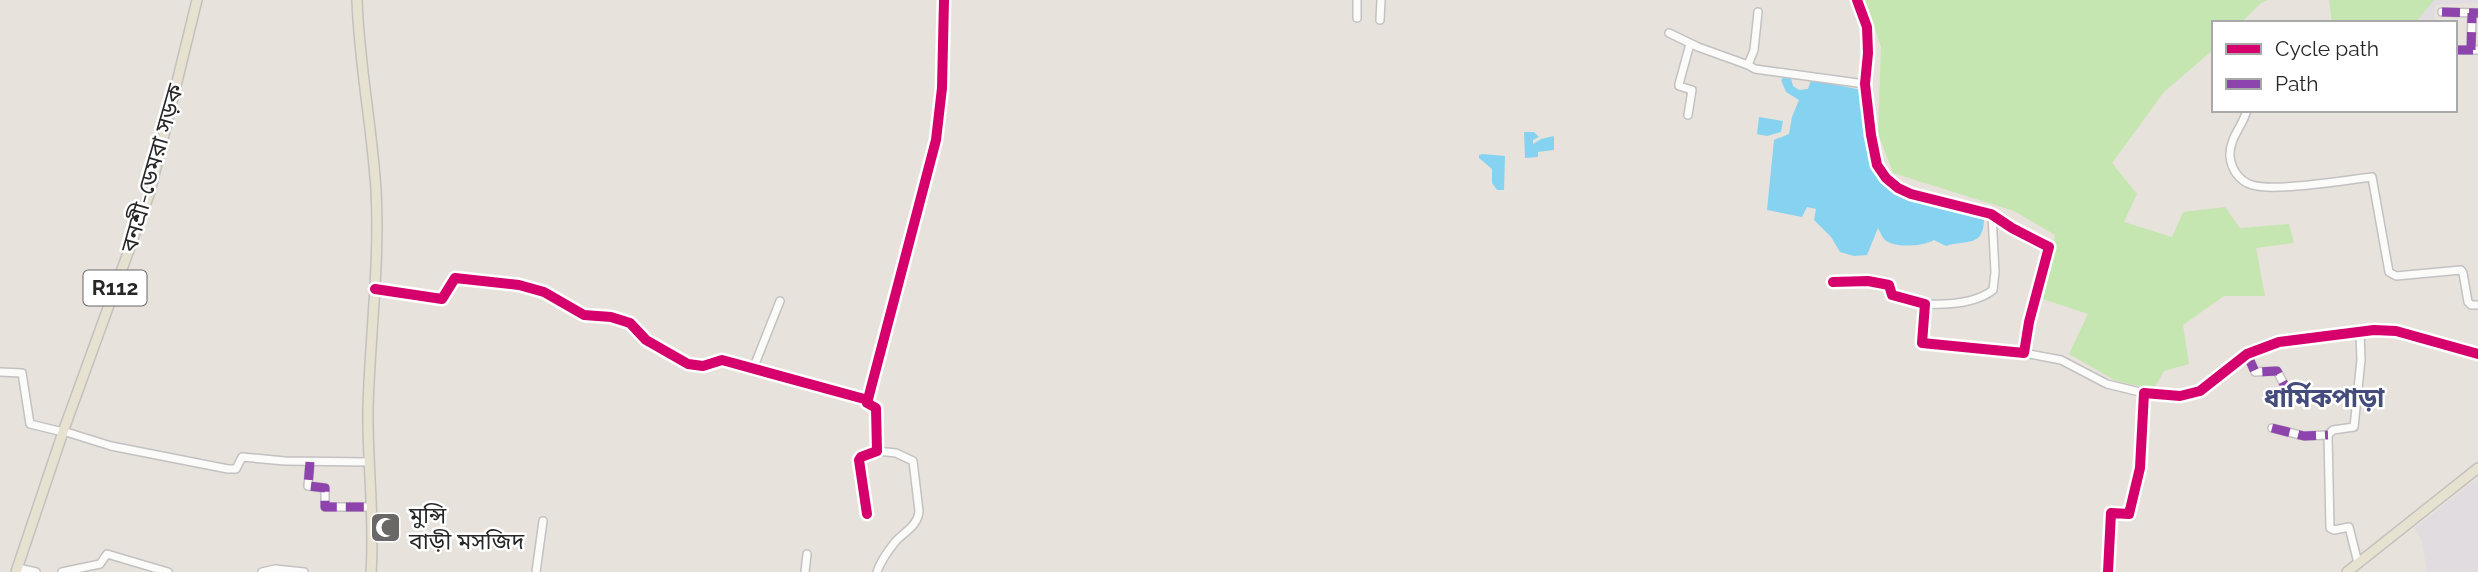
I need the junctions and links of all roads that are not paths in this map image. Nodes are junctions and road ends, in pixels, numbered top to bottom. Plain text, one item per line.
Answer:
1 (197, 0) edge
2 (357, 0) edge
3 (944, 0) edge
4 (1357, 0) edge
5 (1381, 0) edge
6 (1857, 0) edge
7 (1758, 12) dead end
8 (2442, 12) dead end
9 (2475, 13) edge
10 (1357, 18) dead end
11 (1380, 20) dead end
12 (1669, 33) dead end
13 (1690, 44) junction
14 (2474, 50) edge
15 (1748, 65) junction
16 (1865, 84) junction
17 (2246, 112) edge
18 (1688, 116) dead end
19 (1992, 215) junction
20 (1833, 282) dead end
21 (375, 289) junction
22 (780, 301) dead end
23 (1925, 304) junction
24 (2478, 305) edge
25 (2360, 333) junction
26 (2024, 353) junction
27 (2248, 354) junction
28 (2478, 354) edge
29 (753, 369) junction
30 (0, 372) edge
31 (2144, 393) junction
32 (868, 400) junction
33 (2286, 402) dead end
34 (2272, 428) dead end
35 (63, 431) junction
36 (2328, 435) junction
37 (877, 451) junction
38 (310, 462) junction
39 (368, 462) junction
40 (2478, 468) edge
41 (369, 507) junction
42 (867, 513) dead end
43 (543, 521) dead end
44 (807, 554) dead end
45 (2358, 563) junction
46 (17, 570) edge
47 (36, 572) edge
48 (62, 572) edge
49 (168, 572) edge
50 (262, 572) edge
51 (304, 572) edge
52 (371, 572) edge
53 (536, 572) edge
54 (805, 572) edge
55 (877, 572) edge
56 (2108, 572) edge
57 (2347, 572) edge

1 - 35 main road, বনশ্রী-ডেমরা সড়ক / R112
2 - 21 main road
3 - 32 street
4 - 10 street
5 - 11 street
6 - 16 street
7 - 15 street
8 - 9 street
9 - 14 street
12 - 13 street
13 - 15 street
13 - 18 street
15 - 16 street
16 - 19 street
17 - 24 street
19 - 23 street
19 - 26 street
20 - 23 street
21 - 29 street
21 - 39 main road
22 - 29 street
23 - 26 street
25 - 27 street
25 - 28 street
25 - 36 street
26 - 31 street
27 - 31 street
27 - 33 street
29 - 32 street
30 - 35 street
31 - 56 street
32 - 37 street
34 - 36 street
35 - 38 street
35 - 46 main road, বনশ্রী-ডেমরা সড়ক / R112
36 - 45 street
37 - 42 street
37 - 55 street
38 - 39 street
38 - 41 street
39 - 41 main road
40 - 45 main road
41 - 52 main road
43 - 53 street
44 - 54 street
45 - 57 main road
46 - 47 street
48 - 49 street
50 - 51 street

